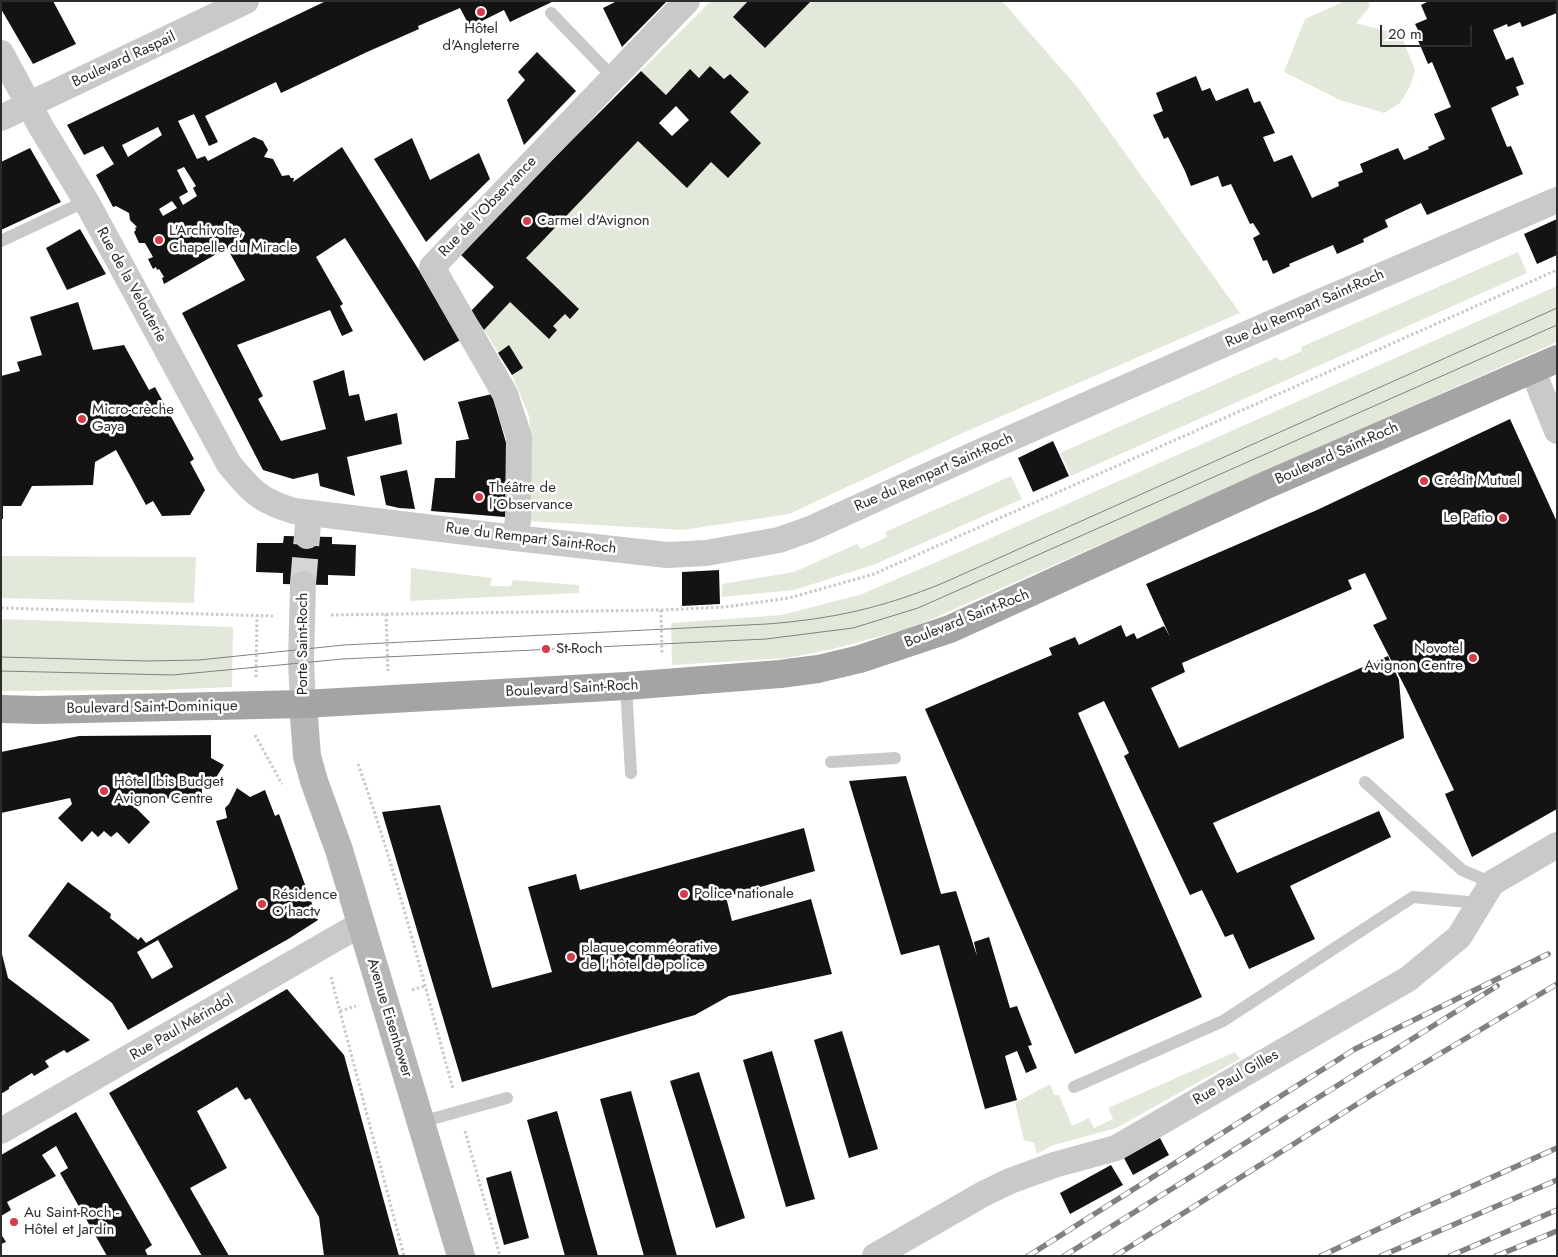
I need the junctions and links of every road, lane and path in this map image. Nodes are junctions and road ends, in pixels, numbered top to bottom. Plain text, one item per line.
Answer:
1 (246, 1) edge
2 (687, 1) edge
3 (552, 13) dead end
4 (1, 53) edge
5 (616, 76) junction
6 (29, 105) junction
7 (1, 118) edge
8 (1557, 200) edge
9 (86, 201) junction
10 (1, 241) edge
11 (1557, 359) edge
12 (1532, 369) junction
13 (1557, 432) edge
14 (274, 505) joint
15 (514, 538) junction
16 (303, 584) tunnel mouth
17 (661, 610) dead end
18 (662, 654) dead end
19 (626, 686) junction
20 (303, 704) junction
21 (1, 709) edge
22 (254, 735) dead end
23 (895, 758) dead end
24 (831, 762) dead end
25 (358, 764) dead end
26 (631, 773) dead end
27 (1364, 782) dead end
28 (285, 789) dead end
29 (1557, 845) edge
30 (1485, 893) junction
31 (361, 924) junction
32 (331, 977) dead end
33 (1074, 1087) dead end
34 (507, 1098) dead end
35 (459, 1111) junction
36 (421, 1122) junction
37 (1, 1131) edge
38 (404, 1256) edge
39 (461, 1256) edge
40 (500, 1256) edge
41 (875, 1256) edge

1 - 6 street, Boulevard Raspail
2 - 5 street, Rue de l'Observance
3 - 5 lane
4 - 6 street, Rue de la Velouterie
5 - 15 street, Rue de l'Observance
6 - 7 street, Boulevard Raspail
6 - 9 street, Rue de la Velouterie
8 - 15 street, Rue du Rempart Saint-Roch
9 - 10 lane
9 - 14 street, Rue de la Velouterie
11 - 12 main road, Boulevard Saint-Roch
12 - 13 street
12 - 19 main road, Boulevard Saint-Roch
14 - 15 street, Rue du Rempart Saint-Roch
16 - 20 street, Porte Saint-Roch
17 - 18 path
19 - 20 main road, Boulevard Saint-Roch
19 - 26 lane
20 - 21 main road, Boulevard Saint-Dominique
20 - 31 main road, Avenue Eisenhower
22 - 28 path
23 - 24 lane
25 - 35 path
27 - 30 lane
29 - 30 street, Rue Paul Gilles
30 - 33 lane
30 - 41 street, Rue Paul Gilles
31 - 36 main road, Avenue Eisenhower
31 - 37 street, Rue Paul Mérindol
32 - 38 path
34 - 35 lane
35 - 36 lane
35 - 40 path
36 - 39 main road, Avenue Eisenhower

